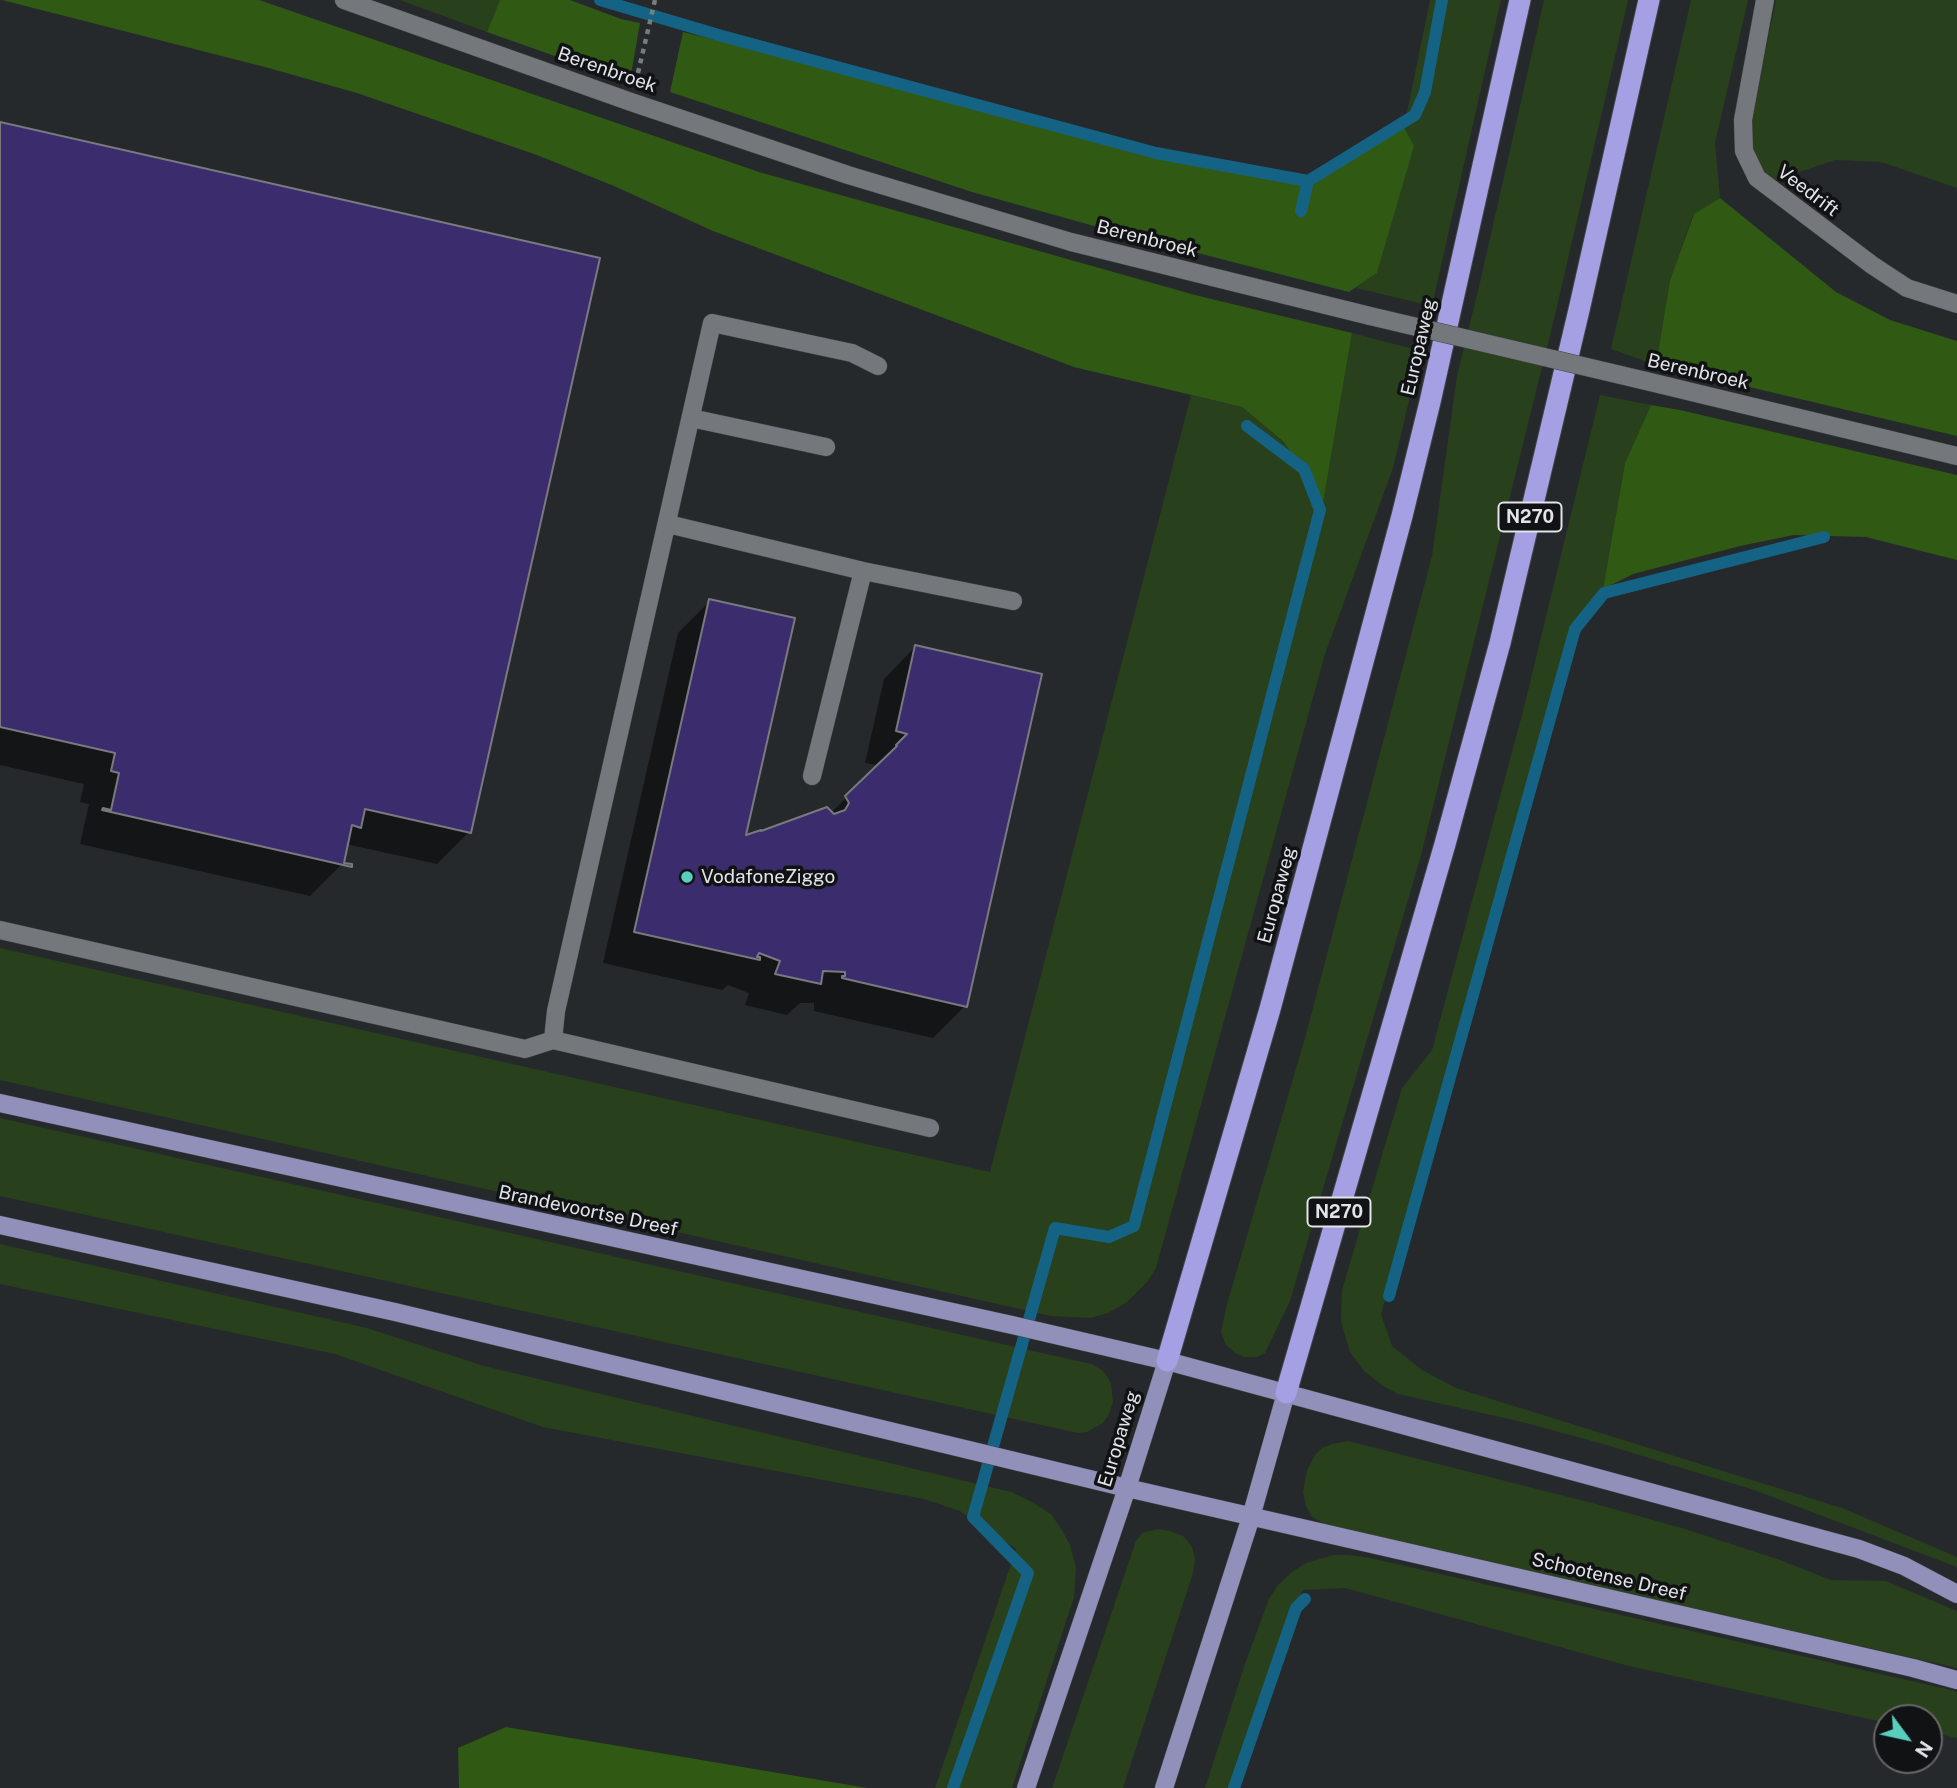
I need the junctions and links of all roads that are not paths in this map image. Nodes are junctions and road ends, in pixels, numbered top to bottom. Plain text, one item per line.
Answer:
1 (344, 0) edge
2 (1520, 0) edge
3 (1649, 0) edge
4 (1765, 0) edge
5 (1957, 304) edge
6 (878, 366) dead end
7 (691, 418) junction
8 (825, 447) dead end
9 (1957, 456) edge
10 (667, 524) junction
11 (863, 571) junction
12 (1013, 601) dead end
13 (812, 776) dead end
14 (0, 930) edge
15 (553, 1041) junction
16 (0, 1103) edge
17 (930, 1128) dead end
18 (0, 1225) edge
19 (1167, 1361) junction
20 (1286, 1393) junction
21 (1127, 1488) junction
22 (1251, 1517) junction
23 (1957, 1594) edge
24 (1957, 1680) edge
25 (1026, 1788) edge
26 (1164, 1788) edge

1 - 9 street, Berenbroek, bridge
2 - 19 highway, Europaweg
3 - 20 highway, N270
4 - 5 street, Veedrift
6 - 7 street
7 - 8 street
7 - 10 street
10 - 11 street
10 - 15 street
11 - 12 street
11 - 13 street
14 - 15 street
15 - 17 street
16 - 19 main road, Brandevoortse Dreef
18 - 21 main road
19 - 20 main road, Brandevoortse Dreef
19 - 21 main road, Europaweg
20 - 22 main road, N270
20 - 23 main road
21 - 22 main road, Schootense Dreef
21 - 25 main road, Europaweg
22 - 24 main road, Schootense Dreef
22 - 26 main road, N270

